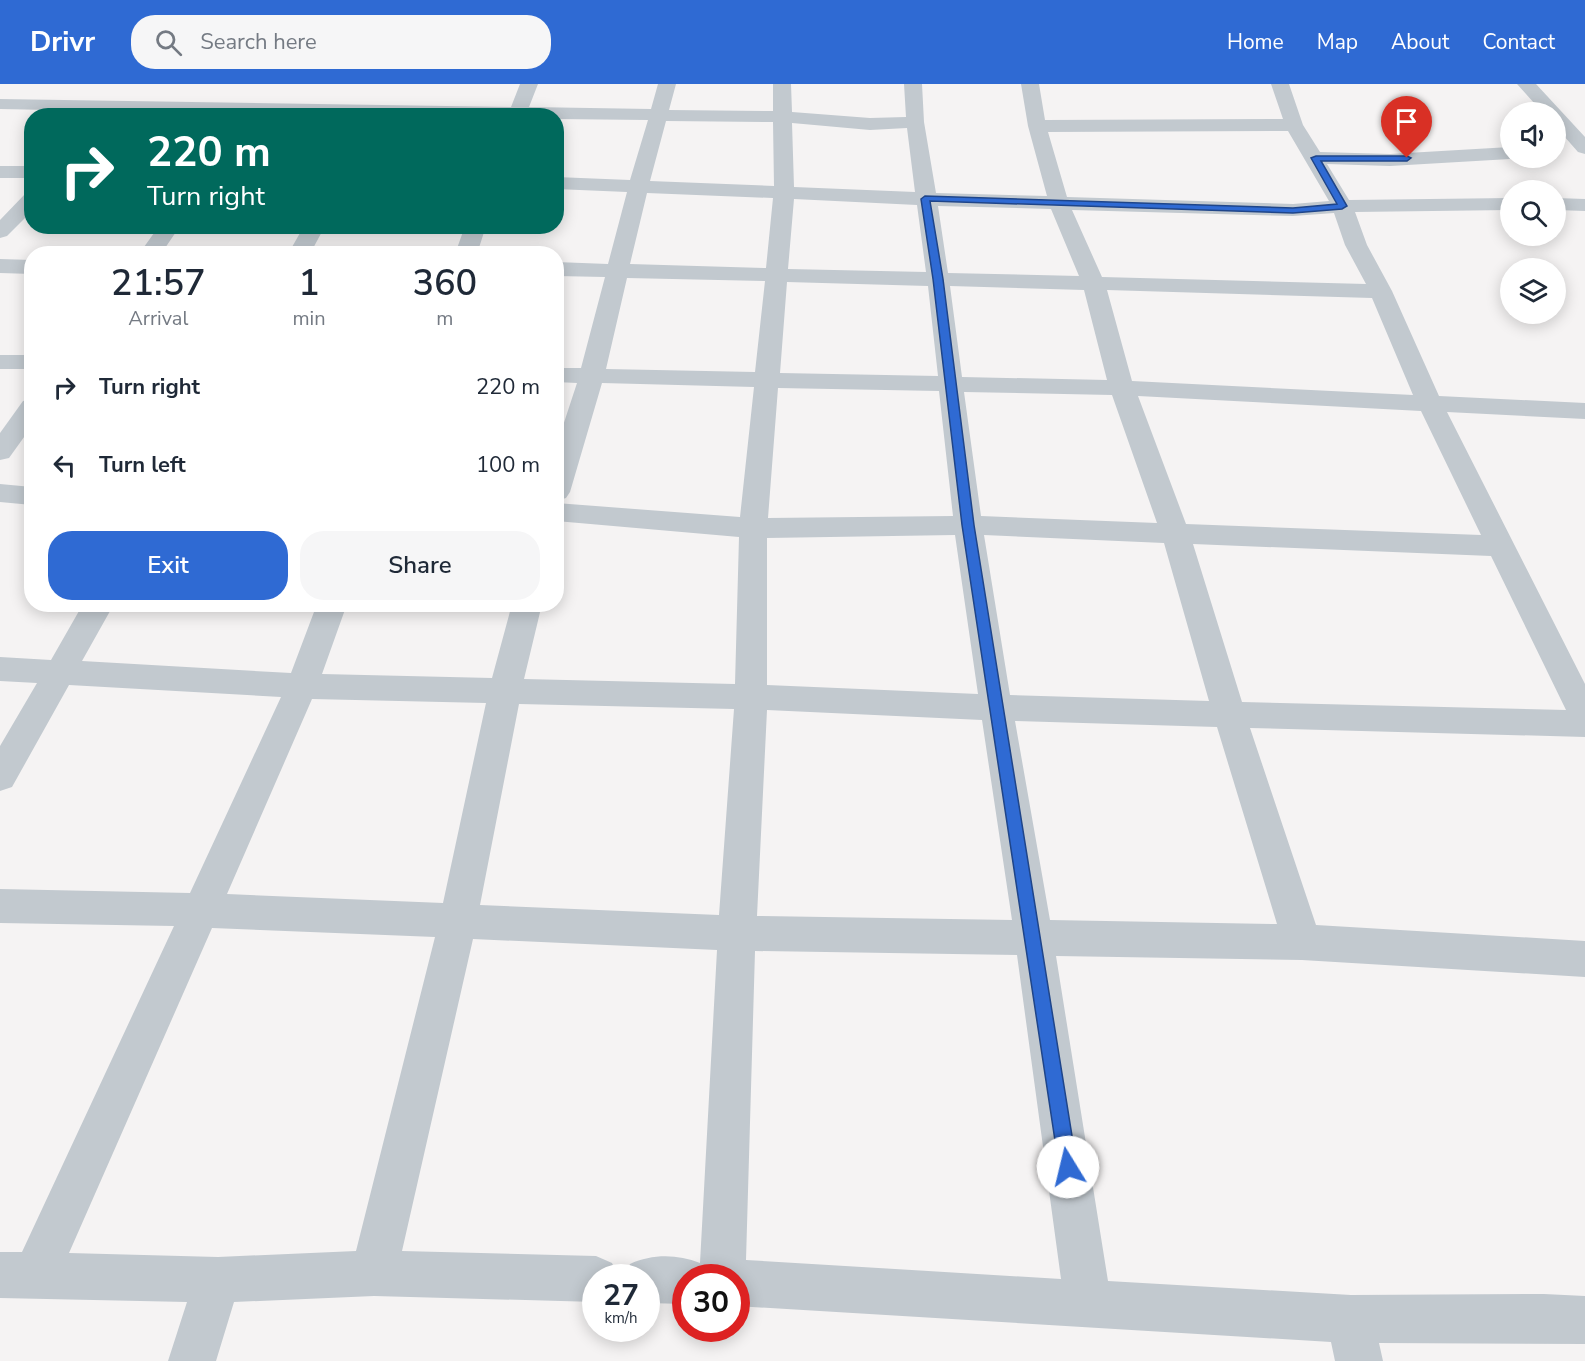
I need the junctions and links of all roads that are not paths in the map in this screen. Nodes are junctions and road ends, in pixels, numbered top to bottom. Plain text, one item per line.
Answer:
1 (15, 84) edge
2 (529, 84) edge
3 (667, 84) edge
4 (782, 84) edge
5 (913, 84) edge
6 (1030, 84) edge
7 (1280, 84) edge
8 (1526, 84) edge
9 (133, 92) dead end
10 (274, 92) dead end
11 (396, 93) dead end
12 (0, 98) edge
13 (1543, 102) edge
14 (0, 104) edge
15 (64, 108) edge
16 (115, 108) edge
17 (261, 108) edge
18 (387, 108) edge
19 (519, 108) edge
20 (564, 115) edge
21 (660, 117) junction
22 (782, 117) junction
23 (915, 122) junction
24 (1294, 125) junction
25 (1037, 126) junction
26 (1566, 127) edge
27 (1585, 149) edge
28 (1566, 151) edge
29 (1500, 154) edge
30 (1316, 158) junction
31 (0, 172) edge
32 (24, 172) edge
33 (564, 183) edge
34 (638, 187) junction
35 (784, 193) junction
36 (925, 199) junction
37 (1058, 201) junction
38 (1500, 204) edge
39 (1566, 204) edge
40 (1585, 205) edge
41 (24, 206) edge
42 (1342, 206) junction
43 (0, 232) edge
44 (0, 266) edge
45 (24, 267) edge
46 (564, 269) edge
47 (617, 270) junction
48 (777, 275) junction
49 (938, 279) junction
50 (1094, 285) junction
51 (1381, 291) junction
52 (0, 362) edge
53 (24, 362) edge
54 (564, 375) edge
55 (592, 375) junction
56 (768, 379) junction
57 (950, 385) junction
58 (1122, 388) junction
59 (1429, 402) junction
60 (1585, 411) edge
61 (24, 418) edge
62 (0, 452) edge
63 (564, 466) edge
64 (0, 493) edge
65 (24, 495) edge
66 (564, 513) edge
67 (968, 525) junction
68 (753, 528) junction
69 (1175, 532) junction
70 (1500, 546) junction
71 (95, 612) edge
72 (329, 612) edge
73 (525, 612) edge
74 (0, 669) edge
75 (61, 672) junction
76 (302, 686) junction
77 (505, 691) junction
78 (751, 697) junction
79 (996, 708) junction
80 (1229, 713) junction
81 (1585, 716) edge
82 (1585, 724) edge
83 (0, 777) edge
84 (0, 906) edge
85 (200, 910) junction
86 (458, 920) junction
87 (736, 933) junction
88 (1034, 939) junction
89 (1302, 942) junction
90 (1585, 959) edge
91 (723, 1264) edge
92 (374, 1273) junction
93 (18, 1276) edge
94 (582, 1279) edge
95 (218, 1280) junction
96 (750, 1284) edge
97 (1088, 1304) junction
98 (1585, 1320) edge
99 (1355, 1340) edge
100 (192, 1361) edge

1 - 12 street
2 - 19 street
3 - 21 street
4 - 22 street
5 - 23 street
6 - 25 street
7 - 24 street
8 - 13 street
9 - 16 street
10 - 17 street
11 - 18 street
14 - 15 street
20 - 21 street
21 - 22 street
21 - 34 street
22 - 23 street
22 - 35 street
23 - 36 street
24 - 25 street
24 - 30 street
25 - 37 street
26 - 27 street
27 - 28 street
29 - 30 street
30 - 42 street
31 - 32 street
33 - 34 street
34 - 35 street
34 - 47 street
35 - 36 street
35 - 48 street
36 - 37 street
36 - 49 street
37 - 42 street
37 - 50 street
38 - 42 street
39 - 40 street
41 - 43 street
42 - 51 street
44 - 45 street
46 - 47 street
47 - 48 street
47 - 55 street
48 - 49 street
48 - 56 street
49 - 50 street
49 - 57 street
50 - 51 street
50 - 58 street
51 - 59 street
52 - 53 street
54 - 55 street
55 - 56 street
55 - 63 street
56 - 57 street
56 - 68 street
57 - 58 street
57 - 67 street
58 - 59 street
58 - 69 street
59 - 60 street
59 - 70 street
61 - 62 street
64 - 65 street
66 - 68 street
67 - 68 street
67 - 69 street
67 - 79 street
68 - 78 street
69 - 70 street
69 - 80 street
70 - 81 street
71 - 75 street
72 - 76 street
73 - 77 street
74 - 75 street
75 - 76 street
75 - 83 street
76 - 77 street
76 - 85 street
77 - 78 street
77 - 86 street
78 - 79 street
78 - 87 street
79 - 80 street
79 - 88 street
80 - 82 street
80 - 89 street
84 - 85 street
85 - 86 street
85 - 93 street
86 - 87 street
86 - 92 street
87 - 88 street
87 - 91 street
88 - 89 street
88 - 97 street
89 - 90 street
92 - 94 street
92 - 95 street
93 - 95 street
95 - 100 street
96 - 97 street
97 - 99 street
98 - 99 street

